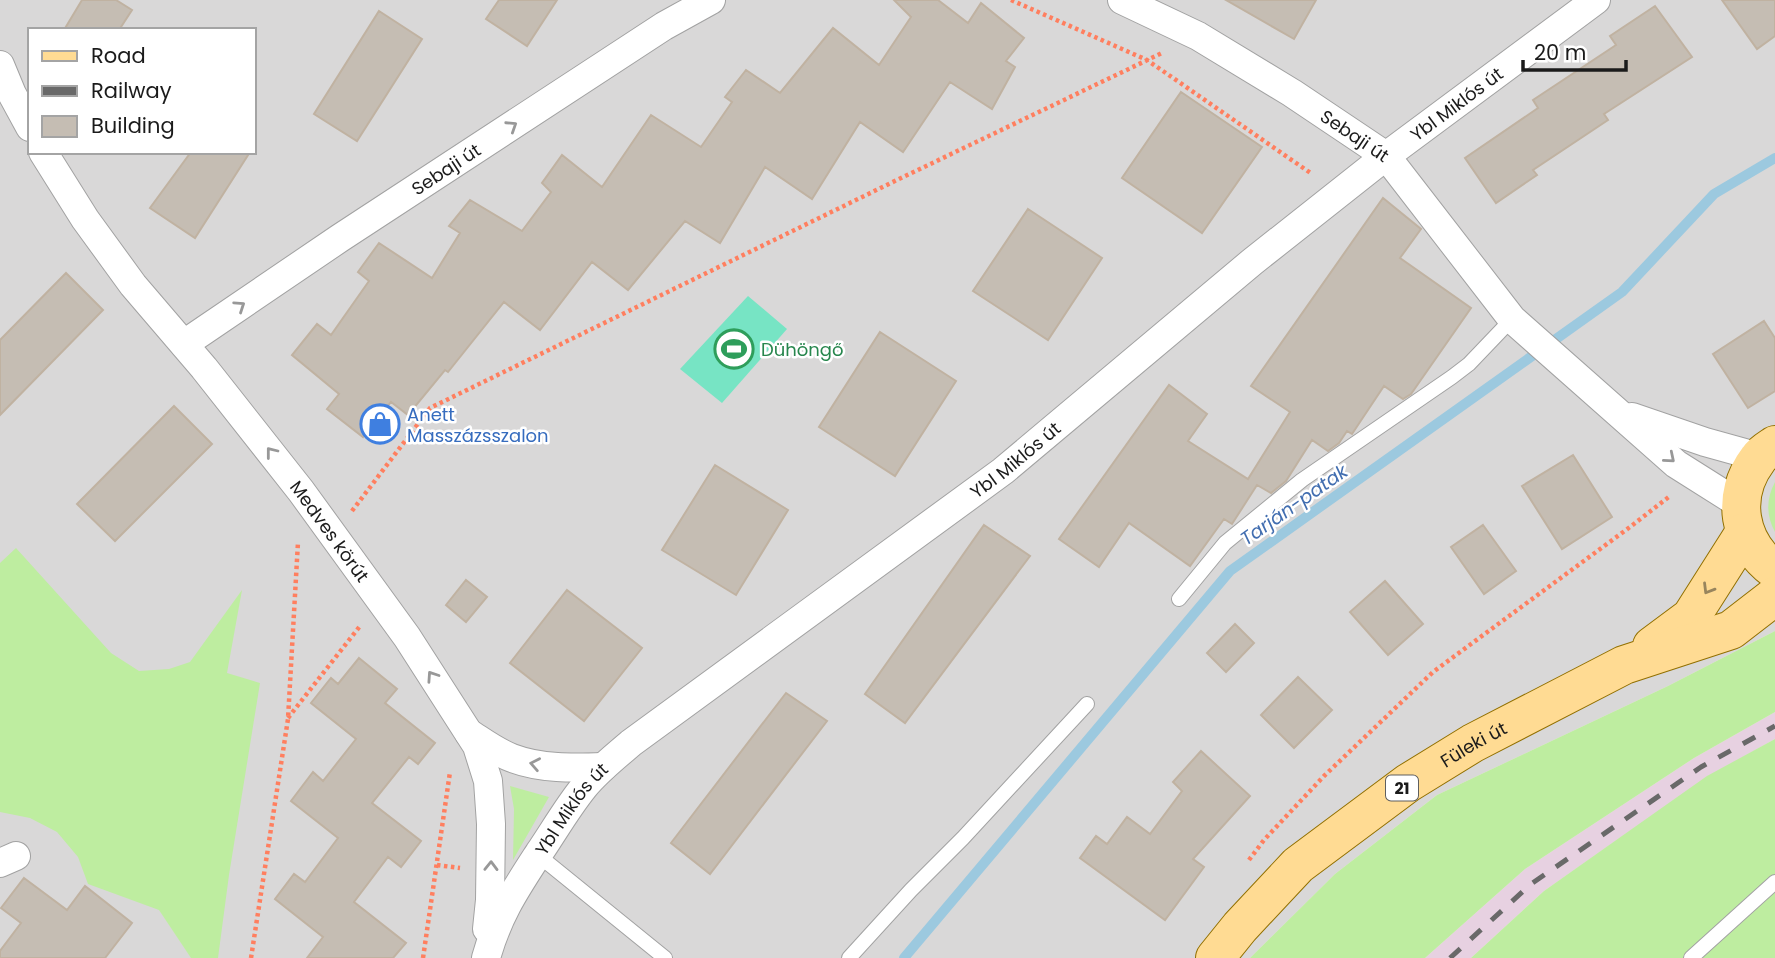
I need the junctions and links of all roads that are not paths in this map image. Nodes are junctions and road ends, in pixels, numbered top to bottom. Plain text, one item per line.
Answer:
1 (710, 0) edge
2 (1122, 0) edge
3 (1596, 0) edge
4 (0, 65) edge
5 (28, 123) edge
6 (44, 154) edge
7 (1387, 156) junction
8 (1521, 327) junction
9 (184, 344) junction
10 (1620, 413) junction
11 (1767, 451) edge
12 (1743, 518) junction
13 (1775, 570) edge
14 (1775, 596) edge
15 (1179, 599) dead end
16 (1625, 665) junction
17 (1087, 704) dead end
18 (469, 733) junction
19 (603, 767) junction
20 (538, 855) junction
21 (1775, 882) edge
22 (485, 958) edge
23 (665, 958) edge
24 (849, 958) edge
25 (1215, 958) edge
26 (1691, 958) edge

9 -> 1 street, Sebaji út
2 - 7 street, Sebaji út
3 - 7 street, Ybl Miklós út
4 - 5 street
6 - 9 street, Medves körút
7 - 8 street, Sebaji út
7 - 19 street, Ybl Miklós út
8 - 10 street, Sebaji út
8 - 15 lane
18 -> 9 street, Medves körút
10 - 11 street
10 -> 12 street, Sebaji út
11 - 12 main road, Füleki út / 21
12 - 13 main road
12 -> 16 main road, Füleki út / 21
14 - 16 main road, Füleki út / 21
16 - 25 main road, Füleki út / 21
17 - 24 lane
19 -> 18 street
22 -> 18 street, Medves körút
19 - 20 street, Ybl Miklós út
20 - 22 street, Ybl Miklós út
20 - 23 lane
21 - 26 lane

